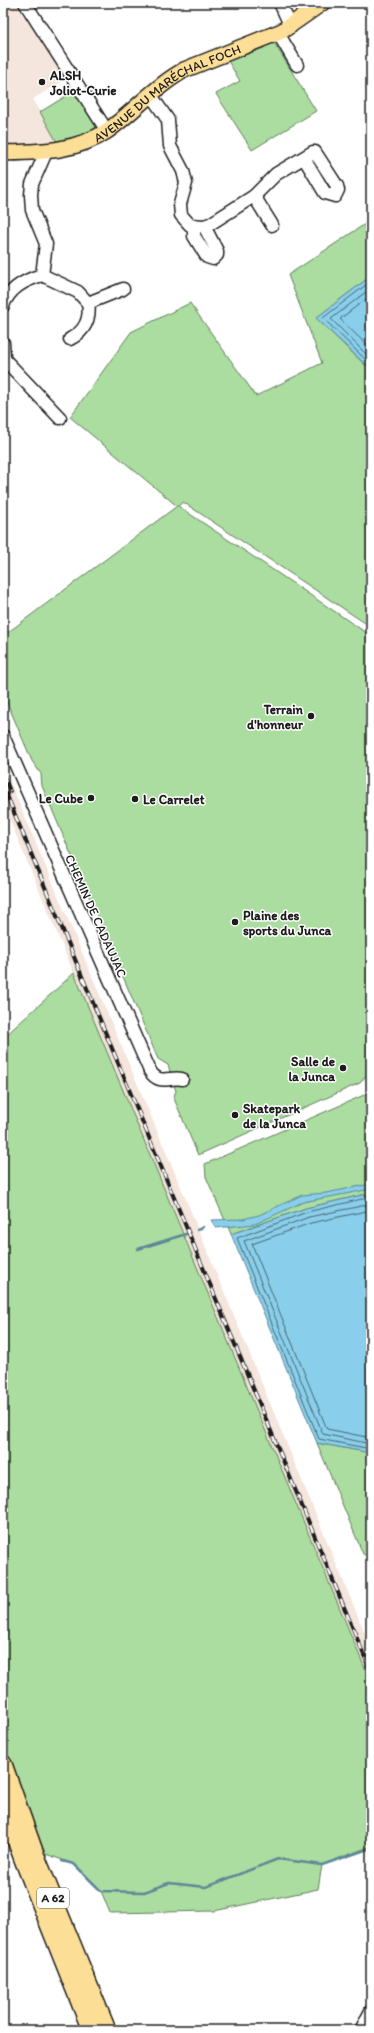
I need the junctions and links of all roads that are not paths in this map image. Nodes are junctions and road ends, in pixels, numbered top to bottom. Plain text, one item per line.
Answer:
1 (25, 3) edge
2 (280, 3) edge
3 (322, 3) edge
4 (284, 30) junction
5 (296, 65) dead end
6 (150, 94) junction
7 (107, 131) junction
8 (46, 152) junction
9 (3, 153) edge
10 (304, 158) dead end
11 (254, 196) junction
12 (272, 225) dead end
13 (42, 275) junction
14 (123, 289) dead end
15 (88, 303) junction
16 (3, 306) edge
17 (70, 339) dead end
18 (3, 343) edge
19 (4, 357) edge
20 (60, 418) dead end
21 (3, 736) edge
22 (182, 1079) dead end
23 (3, 1764) edge
24 (3, 1804) edge
25 (371, 2011) edge
26 (92, 2030) edge
27 (107, 2030) edge
28 (361, 2030) edge

1 - 7 street
2 - 4 street
3 - 4 main road, AVENUE DU MARÉCHAL FOCH
4 - 5 street
4 - 6 main road, AVENUE DU MARÉCHAL FOCH
6 - 7 main road, AVENUE DU MARÉCHAL FOCH
6 - 11 street
7 - 8 main road, AVENUE DU MARÉCHAL FOCH
8 - 9 main road, AVENUE DU MARÉCHAL FOCH
8 - 13 street
10 - 11 street
11 - 12 street
13 - 15 street
13 - 16 street
14 - 15 street
15 - 17 street
18 - 19 street
19 - 20 street
21 - 22 street, CHEMIN DE CADAUJAC
23 - 27 highway, A 62
24 - 26 highway, A 62
25 - 28 street

